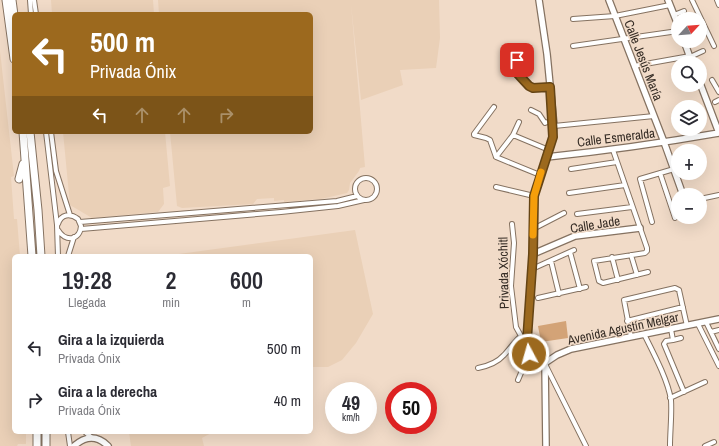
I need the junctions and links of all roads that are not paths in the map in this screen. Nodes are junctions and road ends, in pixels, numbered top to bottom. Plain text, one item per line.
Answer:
1 (6, 0) edge
2 (12, 0) edge
3 (30, 0) edge
4 (34, 0) edge
5 (539, 0) edge
6 (609, 0) edge
7 (692, 0) edge
8 (716, 0) edge
9 (669, 2) edge
10 (719, 5) edge
11 (14, 12) edge
12 (32, 12) edge
13 (36, 12) edge
14 (673, 12) edge
15 (615, 16) junction
16 (573, 19) dead end
17 (671, 32) edge
18 (623, 40) junction
19 (12, 44) edge
20 (573, 46) dead end
21 (714, 46) dead end
22 (517, 50) dead end
23 (703, 51) dead end
24 (696, 56) edge
25 (671, 61) edge
26 (634, 66) junction
27 (712, 80) dead end
28 (550, 87) junction
29 (703, 92) edge
30 (719, 92) edge
31 (719, 100) edge
32 (714, 102) dead end
33 (494, 107) dead end
34 (531, 110) dead end
35 (654, 116) junction
36 (553, 120) junction
37 (519, 122) dead end
38 (554, 126) junction
39 (719, 133) edge
40 (23, 134) edge
41 (23, 134) edge
42 (30, 134) edge
43 (46, 134) edge
44 (51, 134) edge
45 (513, 135) junction
46 (664, 142) junction
47 (549, 150) junction
48 (613, 150) junction
49 (496, 157) junction
50 (547, 157) junction
51 (671, 161) edge
52 (617, 162) junction
53 (571, 169) dead end
54 (671, 170) edge
55 (660, 173) junction
56 (540, 174) junction
57 (19, 180) dead end
58 (625, 185) junction
59 (496, 187) dead end
60 (569, 193) dead end
61 (719, 195) edge
62 (357, 196) junction
63 (534, 196) junction
64 (707, 198) edge
65 (364, 200) junction
66 (671, 206) edge
67 (632, 207) junction
68 (564, 213) dead end
69 (577, 214) dead end
70 (70, 215) junction
71 (24, 219) dead end
72 (80, 222) junction
73 (652, 222) dead end
74 (512, 224) dead end
75 (57, 227) junction
76 (640, 228) junction
77 (80, 229) junction
78 (533, 229) junction
79 (74, 237) junction
80 (32, 244) junction
81 (574, 250) dead end
82 (570, 252) junction
83 (32, 254) edge
84 (40, 254) edge
85 (58, 254) edge
86 (69, 254) edge
87 (533, 254) junction
88 (630, 254) junction
89 (612, 257) junction
90 (551, 261) junction
91 (532, 269) junction
92 (648, 272) dead end
93 (637, 275) junction
94 (618, 280) junction
95 (586, 287) dead end
96 (580, 289) junction
97 (559, 294) junction
98 (538, 298) dead end
99 (682, 307) junction
100 (719, 319) edge
101 (627, 321) junction
102 (706, 322) junction
103 (698, 324) junction
104 (687, 326) junction
105 (672, 329) junction
106 (719, 330) edge
107 (711, 332) junction
108 (644, 334) junction
109 (521, 336) junction
110 (631, 337) junction
111 (681, 338) dead end
112 (527, 340) junction
113 (673, 340) junction
114 (719, 349) edge
115 (529, 354) junction
116 (545, 363) junction
117 (719, 366) edge
118 (478, 368) dead end
119 (518, 380) dead end
120 (705, 382) dead end
121 (684, 392) junction
122 (670, 398) junction
123 (37, 434) edge
124 (46, 434) edge
125 (68, 434) edge
126 (87, 434) edge
127 (91, 437) junction
128 (714, 442) dead end
129 (37, 446) edge
130 (46, 446) edge
131 (70, 446) edge
132 (74, 446) edge
133 (108, 446) edge
134 (546, 446) edge
135 (586, 446) edge
136 (670, 446) edge
137 (706, 446) edge

1 - 19 highway
2 - 11 highway
3 - 12 street
4 - 13 street
5 - 28 main road
6 - 15 main road, Calle Jesús María
7 - 21 street
8 - 10 street
9 - 14 main road
9 - 15 street
15 - 16 street
15 - 18 main road, Calle Jesús María
17 - 18 street
18 - 20 street
18 - 26 main road, Calle Jesús María
22 - 28 street
23 - 24 street
25 - 26 street
26 - 35 main road, Calle Jesús María
27 - 30 street
28 - 36 main road
29 - 39 main road
31 - 32 street
33 - 49 street
34 - 36 street
35 - 38 street
35 - 46 main road, Calle Jesús María
36 - 38 main road
37 - 45 street
38 - 47 main road
39 - 46 main road, Calle Esmeralda
40 - 57 highway
41 - 80 highway
42 - 84 highway
43 - 75 street
44 - 70 street
45 - 47 street
45 - 49 street
46 - 48 main road, Calle Esmeralda
46 - 51 main road, Calle Jesús María
47 - 50 main road
48 - 50 main road, Calle Esmeralda
48 - 52 street
49 - 56 street
50 - 56 main road
52 - 53 street
52 - 58 street
54 - 55 street
55 - 66 street
55 - 73 street
56 - 63 main road
58 - 60 street
58 - 67 street
59 - 63 street
61 - 64 street
62 - 65 street
62 - 65 street
62 - 72 street
63 - 78 main road
65 - 77 street
67 - 69 street
67 - 76 street
68 - 78 street
70 - 72 street
70 - 75 street
71 - 80 highway
72 - 77 street
74 - 109 street, Privada Xóchitl
75 - 79 street
75 - 85 street
76 - 87 main road, Calle Jade
76 - 88 street
77 - 79 street
78 - 87 main road
79 - 86 street
80 - 83 highway
81 - 82 street
82 - 90 street
82 - 96 street
87 - 91 main road
88 - 89 street
88 - 93 street
89 - 94 street
89 - 94 street
90 - 91 street
90 - 97 street
91 - 112 main road
92 - 93 street
93 - 94 street
95 - 96 street
96 - 97 street
97 - 98 street
99 - 101 street
99 - 101 street
99 - 104 street
100 - 102 main road, Avenida Agustín Melgar
101 - 110 street
102 - 103 main road, Avenida Agustín Melgar
102 - 107 street
103 - 104 main road, Avenida Agustín Melgar
103 - 117 street
104 - 105 main road, Avenida Agustín Melgar
105 - 108 main road, Avenida Agustín Melgar
105 - 113 street
106 - 107 street
107 - 114 street
108 - 110 main road, Avenida Agustín Melgar
108 - 122 street
109 - 112 street
109 - 118 street
110 - 116 main road, Avenida Agustín Melgar
111 - 113 street
112 - 115 main road
113 - 121 street
115 - 116 main road
115 - 119 street
116 - 134 main road
116 - 135 street
120 - 121 street
121 - 122 street
122 - 136 street
123 - 129 highway
124 - 130 highway
125 - 131 street
126 - 127 street
127 - 132 main road
127 - 133 main road
128 - 137 street

